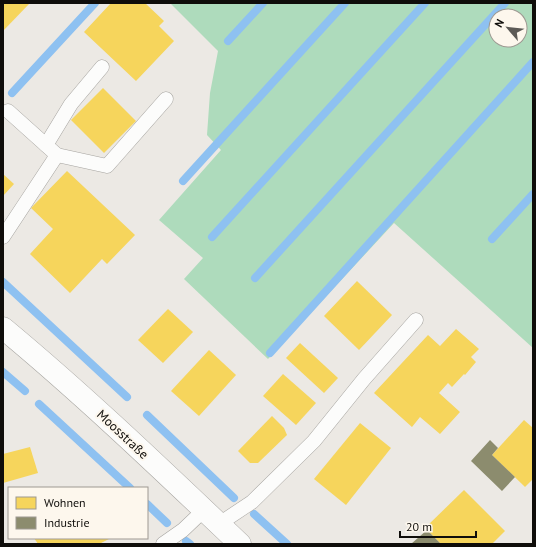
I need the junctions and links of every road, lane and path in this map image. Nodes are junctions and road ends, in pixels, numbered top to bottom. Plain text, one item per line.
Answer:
1 (102, 67) dead end
2 (166, 99) dead end
3 (5, 111) edge
4 (46, 145) junction
5 (56, 155) junction
6 (3, 237) edge
7 (416, 320) dead end
8 (3, 328) edge
9 (211, 517) junction
10 (163, 544) edge
11 (240, 544) edge

1 - 4 lane
2 - 5 lane
3 - 4 lane
4 - 5 lane
5 - 6 lane
7 - 9 lane
8 - 9 street, Moosstraße
9 - 10 lane
9 - 11 street, Moosstraße

